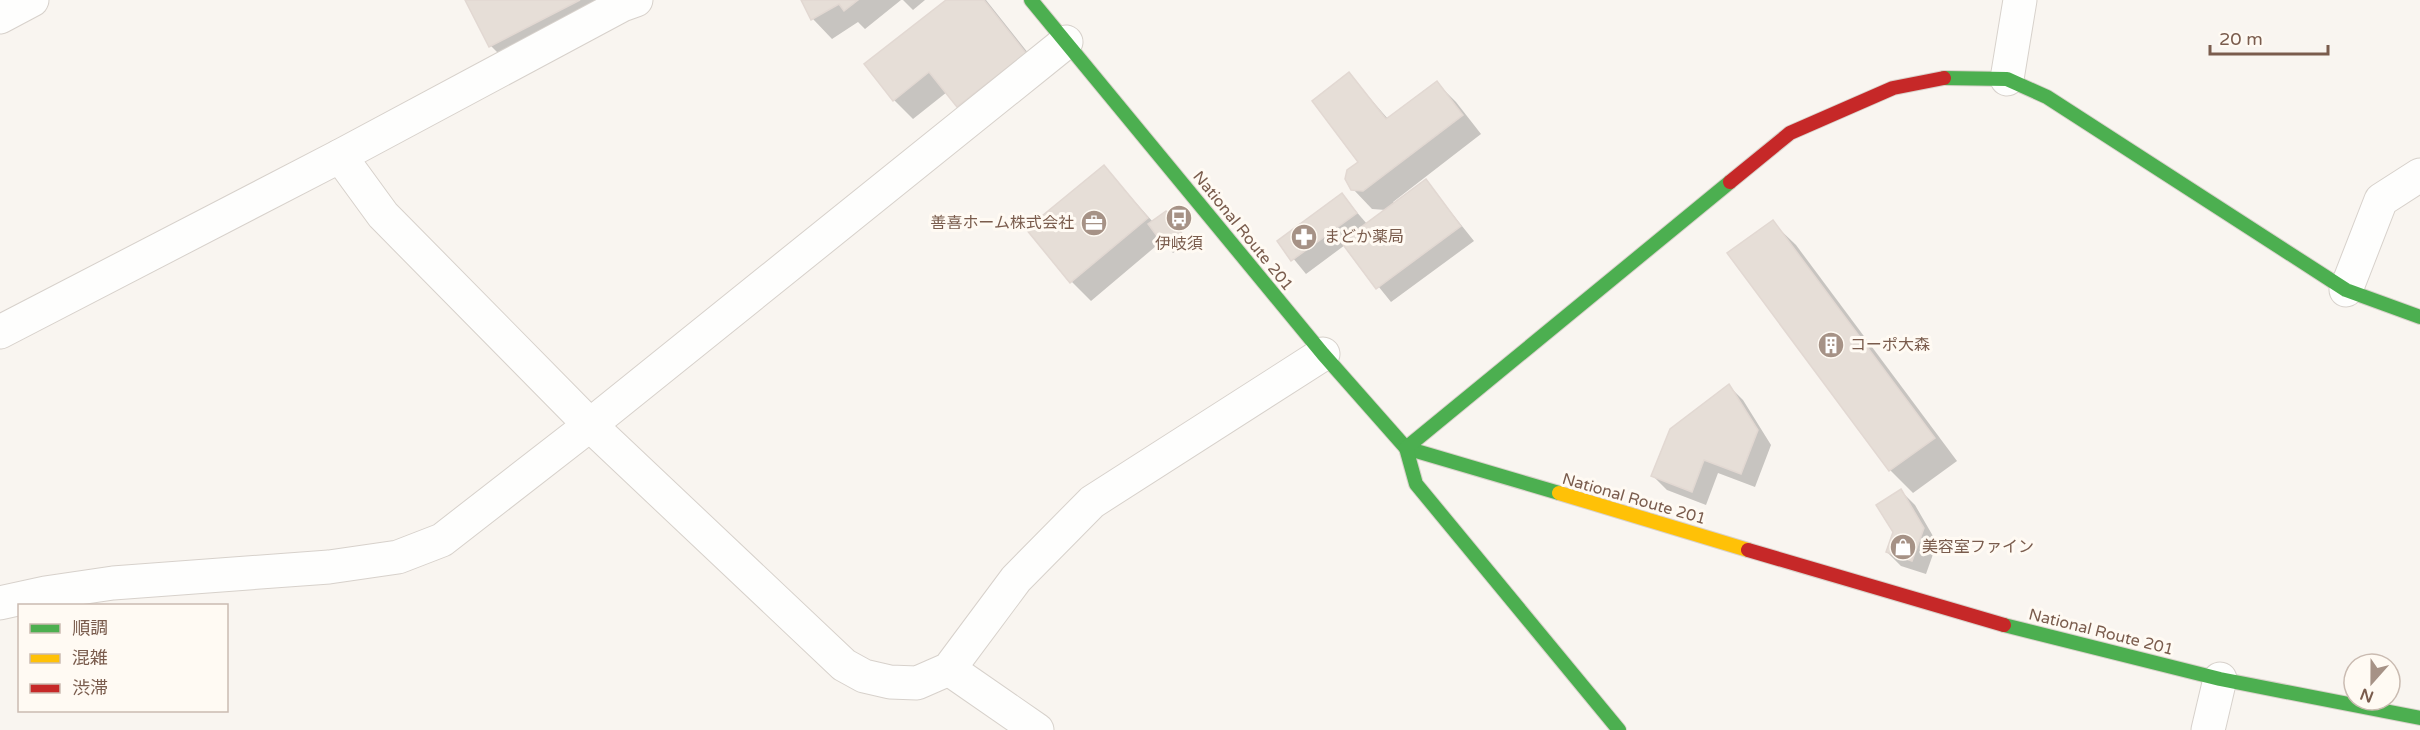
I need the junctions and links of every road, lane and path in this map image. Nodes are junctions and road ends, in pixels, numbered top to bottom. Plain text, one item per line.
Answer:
1 (32, 0) edge
2 (636, 0) edge
3 (1031, 0) edge
4 (2020, 0) edge
5 (0, 17) edge
6 (1066, 42) junction
7 (2007, 79) junction
8 (340, 156) junction
9 (2420, 175) edge
10 (2346, 290) junction
11 (2420, 317) edge
12 (0, 332) edge
13 (1323, 354) junction
14 (590, 425) junction
15 (1406, 448) junction
16 (0, 603) edge
17 (949, 669) junction
18 (2220, 679) junction
19 (2420, 718) edge
20 (1037, 730) edge
21 (1619, 730) edge
22 (2208, 730) edge

1 - 5 street
2 - 8 street
3 - 6 main road, National Route 201
4 - 7 street
6 - 13 main road, National Route 201
6 - 14 street
7 - 10 main road
7 - 15 main road
8 - 12 street
8 - 14 street
9 - 10 street
10 - 11 main road
13 - 15 main road, National Route 201
13 - 17 street
14 - 16 street
14 - 17 street
15 - 18 main road, National Route 201
15 - 21 main road
17 - 20 street
18 - 19 main road, National Route 201
18 - 22 street

